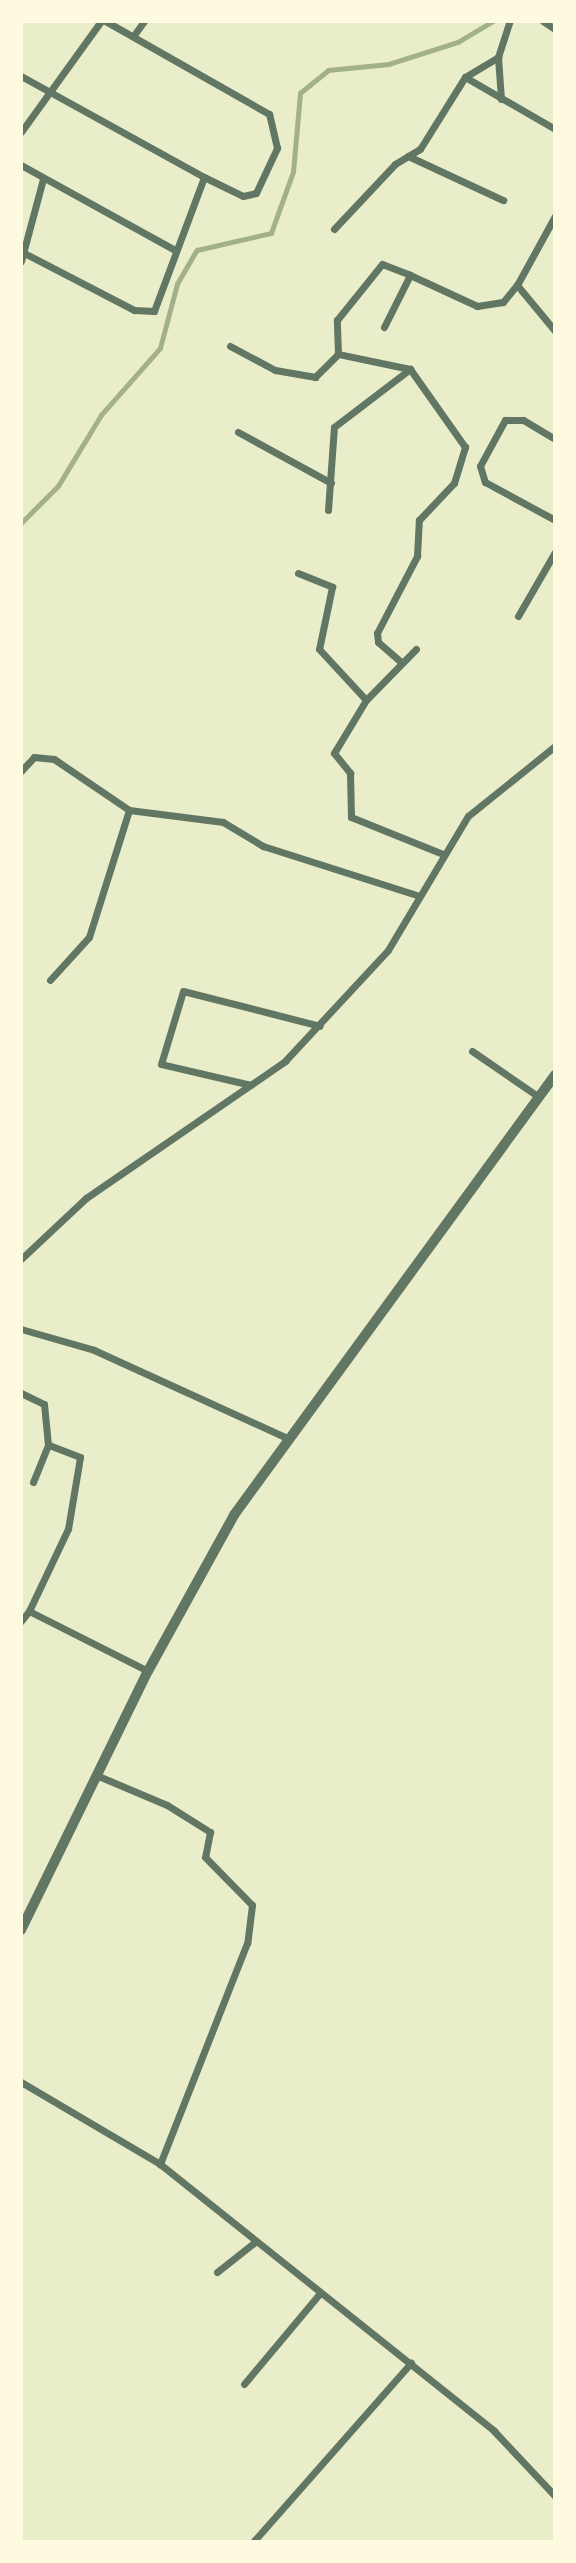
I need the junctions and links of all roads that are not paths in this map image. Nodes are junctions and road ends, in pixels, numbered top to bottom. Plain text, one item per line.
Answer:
1 (103, 21) edge
2 (144, 21) edge
3 (510, 21) edge
4 (544, 21) edge
5 (555, 29) edge
6 (134, 35) junction
7 (498, 57) junction
8 (21, 76) edge
9 (465, 77) junction
10 (46, 92) junction
11 (501, 99) junction
12 (555, 129) edge
13 (21, 132) edge
14 (408, 156) junction
15 (21, 165) edge
16 (204, 177) junction
17 (43, 178) junction
18 (503, 200) dead end
19 (555, 216) edge
20 (334, 229) dead end
21 (173, 249) junction
22 (24, 257) edge
23 (410, 275) junction
24 (517, 285) junction
25 (384, 327) dead end
26 (555, 331) edge
27 (230, 346) dead end
28 (338, 354) junction
29 (410, 369) junction
30 (238, 432) dead end
31 (555, 439) edge
32 (331, 483) junction
33 (328, 510) dead end
34 (555, 520) edge
35 (555, 552) edge
36 (298, 573) dead end
37 (518, 616) dead end
38 (416, 649) dead end
39 (401, 662) junction
40 (366, 700) junction
41 (555, 746) edge
42 (21, 771) edge
43 (130, 810) junction
44 (443, 854) junction
45 (417, 895) junction
46 (50, 979) dead end
47 (320, 1026) junction
48 (472, 1051) dead end
49 (555, 1075) edge
50 (251, 1085) junction
51 (539, 1097) junction
52 (21, 1259) edge
53 (21, 1329) edge
54 (21, 1393) edge
55 (289, 1439) junction
56 (48, 1445) junction
57 (33, 1482) dead end
58 (29, 1611) junction
59 (21, 1621) edge
60 (148, 1671) junction
61 (96, 1775) junction
62 (21, 1930) edge
63 (21, 2082) edge
64 (160, 2164) junction
65 (255, 2242) junction
66 (217, 2272) dead end
67 (320, 2293) junction
68 (411, 2363) junction
69 (244, 2384) dead end
70 (555, 2496) edge
71 (253, 2542) edge

1 - 6 street
1 - 10 street
2 - 6 street
3 - 7 street
4 - 5 street
6 - 16 street
7 - 9 street
7 - 11 street
8 - 10 street
9 - 11 street
9 - 14 street
10 - 13 street
10 - 16 street
11 - 12 street
14 - 18 street
14 - 20 street
15 - 17 street
16 - 21 street
17 - 21 street
17 - 22 street
19 - 24 street
21 - 22 street
23 - 24 street
23 - 25 street
23 - 28 street
24 - 26 street
27 - 28 street
28 - 29 street
29 - 32 street
29 - 39 street
30 - 32 street
31 - 34 street
32 - 33 street
35 - 37 street
36 - 40 street
38 - 39 street
39 - 40 street
40 - 44 street
41 - 44 street
42 - 43 street
43 - 45 street
43 - 46 street
44 - 45 street
45 - 47 street
47 - 50 street
47 - 50 street
48 - 51 street
49 - 51 street
50 - 52 street
51 - 55 street
53 - 55 street
54 - 56 street
55 - 60 street
56 - 57 street
56 - 58 street
58 - 59 street
58 - 60 street
60 - 61 street
61 - 62 street
61 - 64 street
63 - 64 street
64 - 65 street
65 - 66 street
65 - 67 street
67 - 68 street
67 - 69 street
68 - 70 street
68 - 71 street

